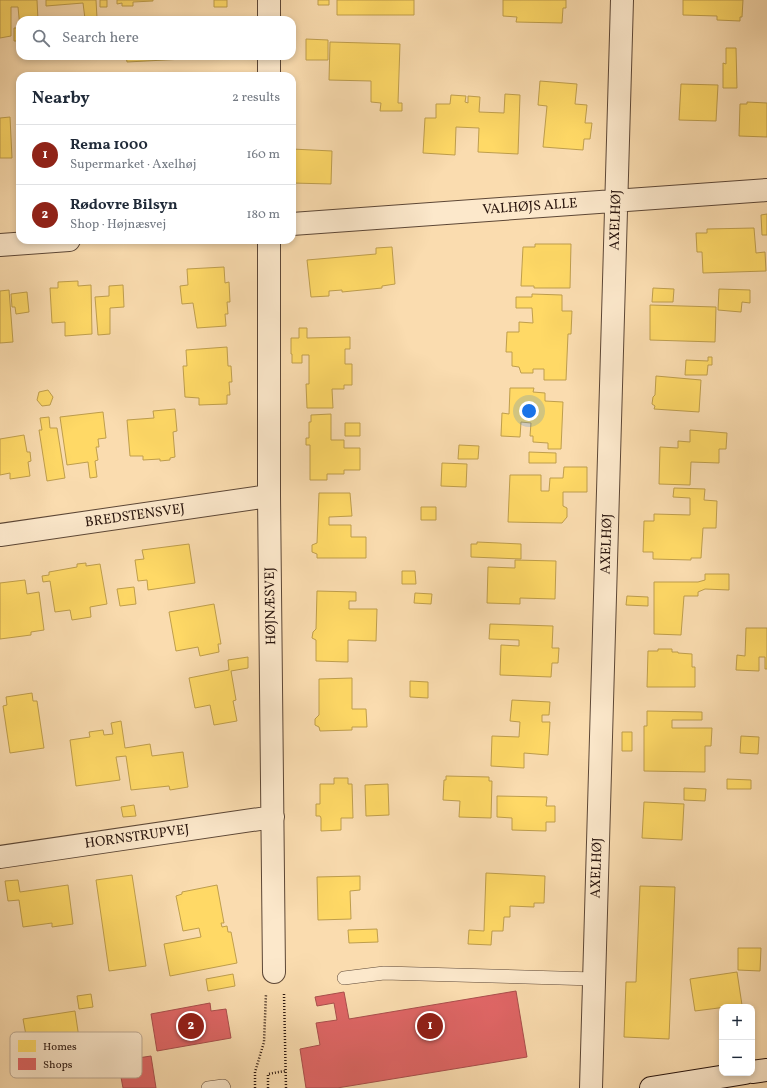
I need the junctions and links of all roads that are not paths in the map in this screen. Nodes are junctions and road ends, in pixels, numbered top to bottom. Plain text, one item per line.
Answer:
1 (269, 0) edge
2 (622, 0) edge
3 (269, 16) edge
4 (269, 60) edge
5 (269, 72) edge
6 (767, 190) edge
7 (617, 201) junction
8 (296, 224) edge
9 (16, 244) edge
10 (269, 244) edge
11 (0, 245) edge
12 (269, 496) junction
13 (0, 535) edge
14 (273, 817) junction
15 (0, 857) edge
16 (274, 972) road end
17 (344, 978) dead end
18 (594, 979) junction
19 (767, 1070) edge
20 (755, 1072) edge
21 (726, 1076) edge
22 (208, 1088) edge
23 (224, 1088) edge
24 (591, 1088) edge
25 (651, 1088) edge

1 - 3 street
2 - 7 street, AXELHØJ
4 - 5 street
6 - 7 street, VALHØJS ALLE
7 - 8 street, VALHØJS ALLE
7 - 18 street, AXELHØJ
9 - 11 street
10 - 12 street, HØJNÆSVEJ
12 - 13 street, BREDSTENSVEJ
12 - 14 street, HØJNÆSVEJ
14 - 15 street, HORNSTRUPVEJ
14 - 16 street, HØJNÆSVEJ
17 - 18 lane
18 - 24 street, AXELHØJ
19 - 20 street
21 - 25 street
22 - 23 lane

